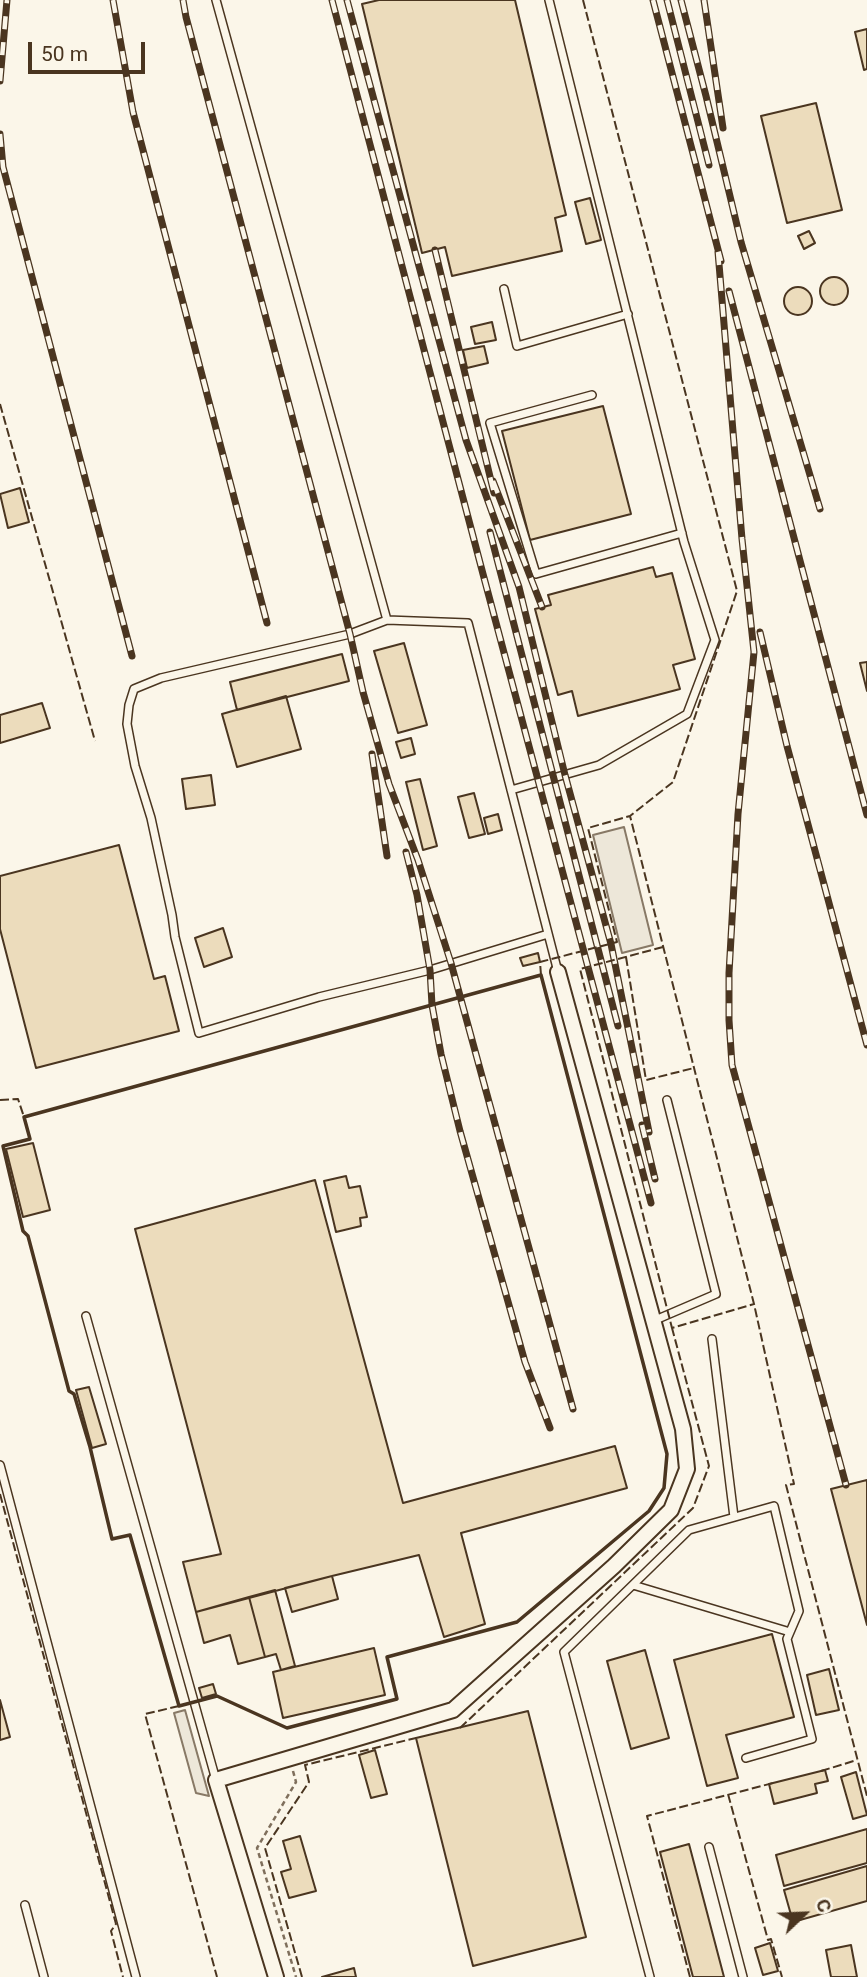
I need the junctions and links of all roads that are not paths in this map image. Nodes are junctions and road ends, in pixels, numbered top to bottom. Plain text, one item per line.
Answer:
1 (216, 0) edge
2 (549, 0) edge
3 (504, 289) dead end
4 (628, 314) junction
5 (593, 394) dead end
6 (682, 533) junction
7 (387, 620) junction
8 (511, 790) junction
9 (548, 934) junction
10 (558, 972) joint
11 (667, 1100) dead end
12 (86, 1316) dead end
13 (653, 1321) junction
14 (712, 1339) dead end
15 (0, 1465) edge
16 (734, 1517) junction
17 (633, 1585) junction
18 (790, 1632) junction
19 (746, 1758) dead end
20 (216, 1780) junction
21 (709, 1847) dead end
22 (25, 1905) dead end
23 (44, 1977) edge
24 (136, 1977) edge
25 (275, 1977) edge
26 (650, 1977) edge
27 (743, 1977) edge

1 - 7 lane
2 - 4 lane
3 - 4 lane
4 - 6 lane
5 - 6 lane
6 - 8 lane
7 - 8 lane
7 - 9 lane
8 - 9 lane
9 - 10 lane
10 - 13 street
11 - 13 lane
12 - 20 lane
13 - 20 street
14 - 16 lane
15 - 24 lane
16 - 17 lane
16 - 18 lane
17 - 18 lane
17 - 26 lane
18 - 19 lane
20 - 25 street
21 - 27 lane
22 - 23 lane

